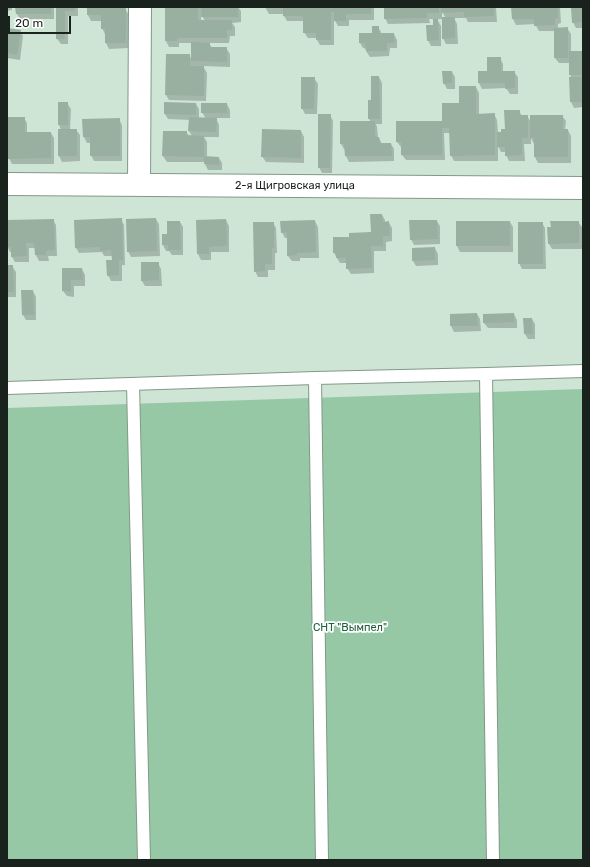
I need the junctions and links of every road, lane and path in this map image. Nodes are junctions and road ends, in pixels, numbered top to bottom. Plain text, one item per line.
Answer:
1 (140, 7) edge
2 (7, 184) edge
3 (139, 185) junction
4 (583, 188) edge
5 (583, 371) edge
6 (486, 374) junction
7 (314, 378) junction
8 (133, 384) junction
9 (7, 388) edge
10 (144, 860) edge
11 (322, 860) edge
12 (493, 860) edge

1 - 3 street
2 - 3 street, 2-я Щигровская улица
3 - 4 street, 2-я Щигровская улица
5 - 6 lane
6 - 7 lane
6 - 12 lane
7 - 8 lane
7 - 11 lane
8 - 9 lane
8 - 10 lane

